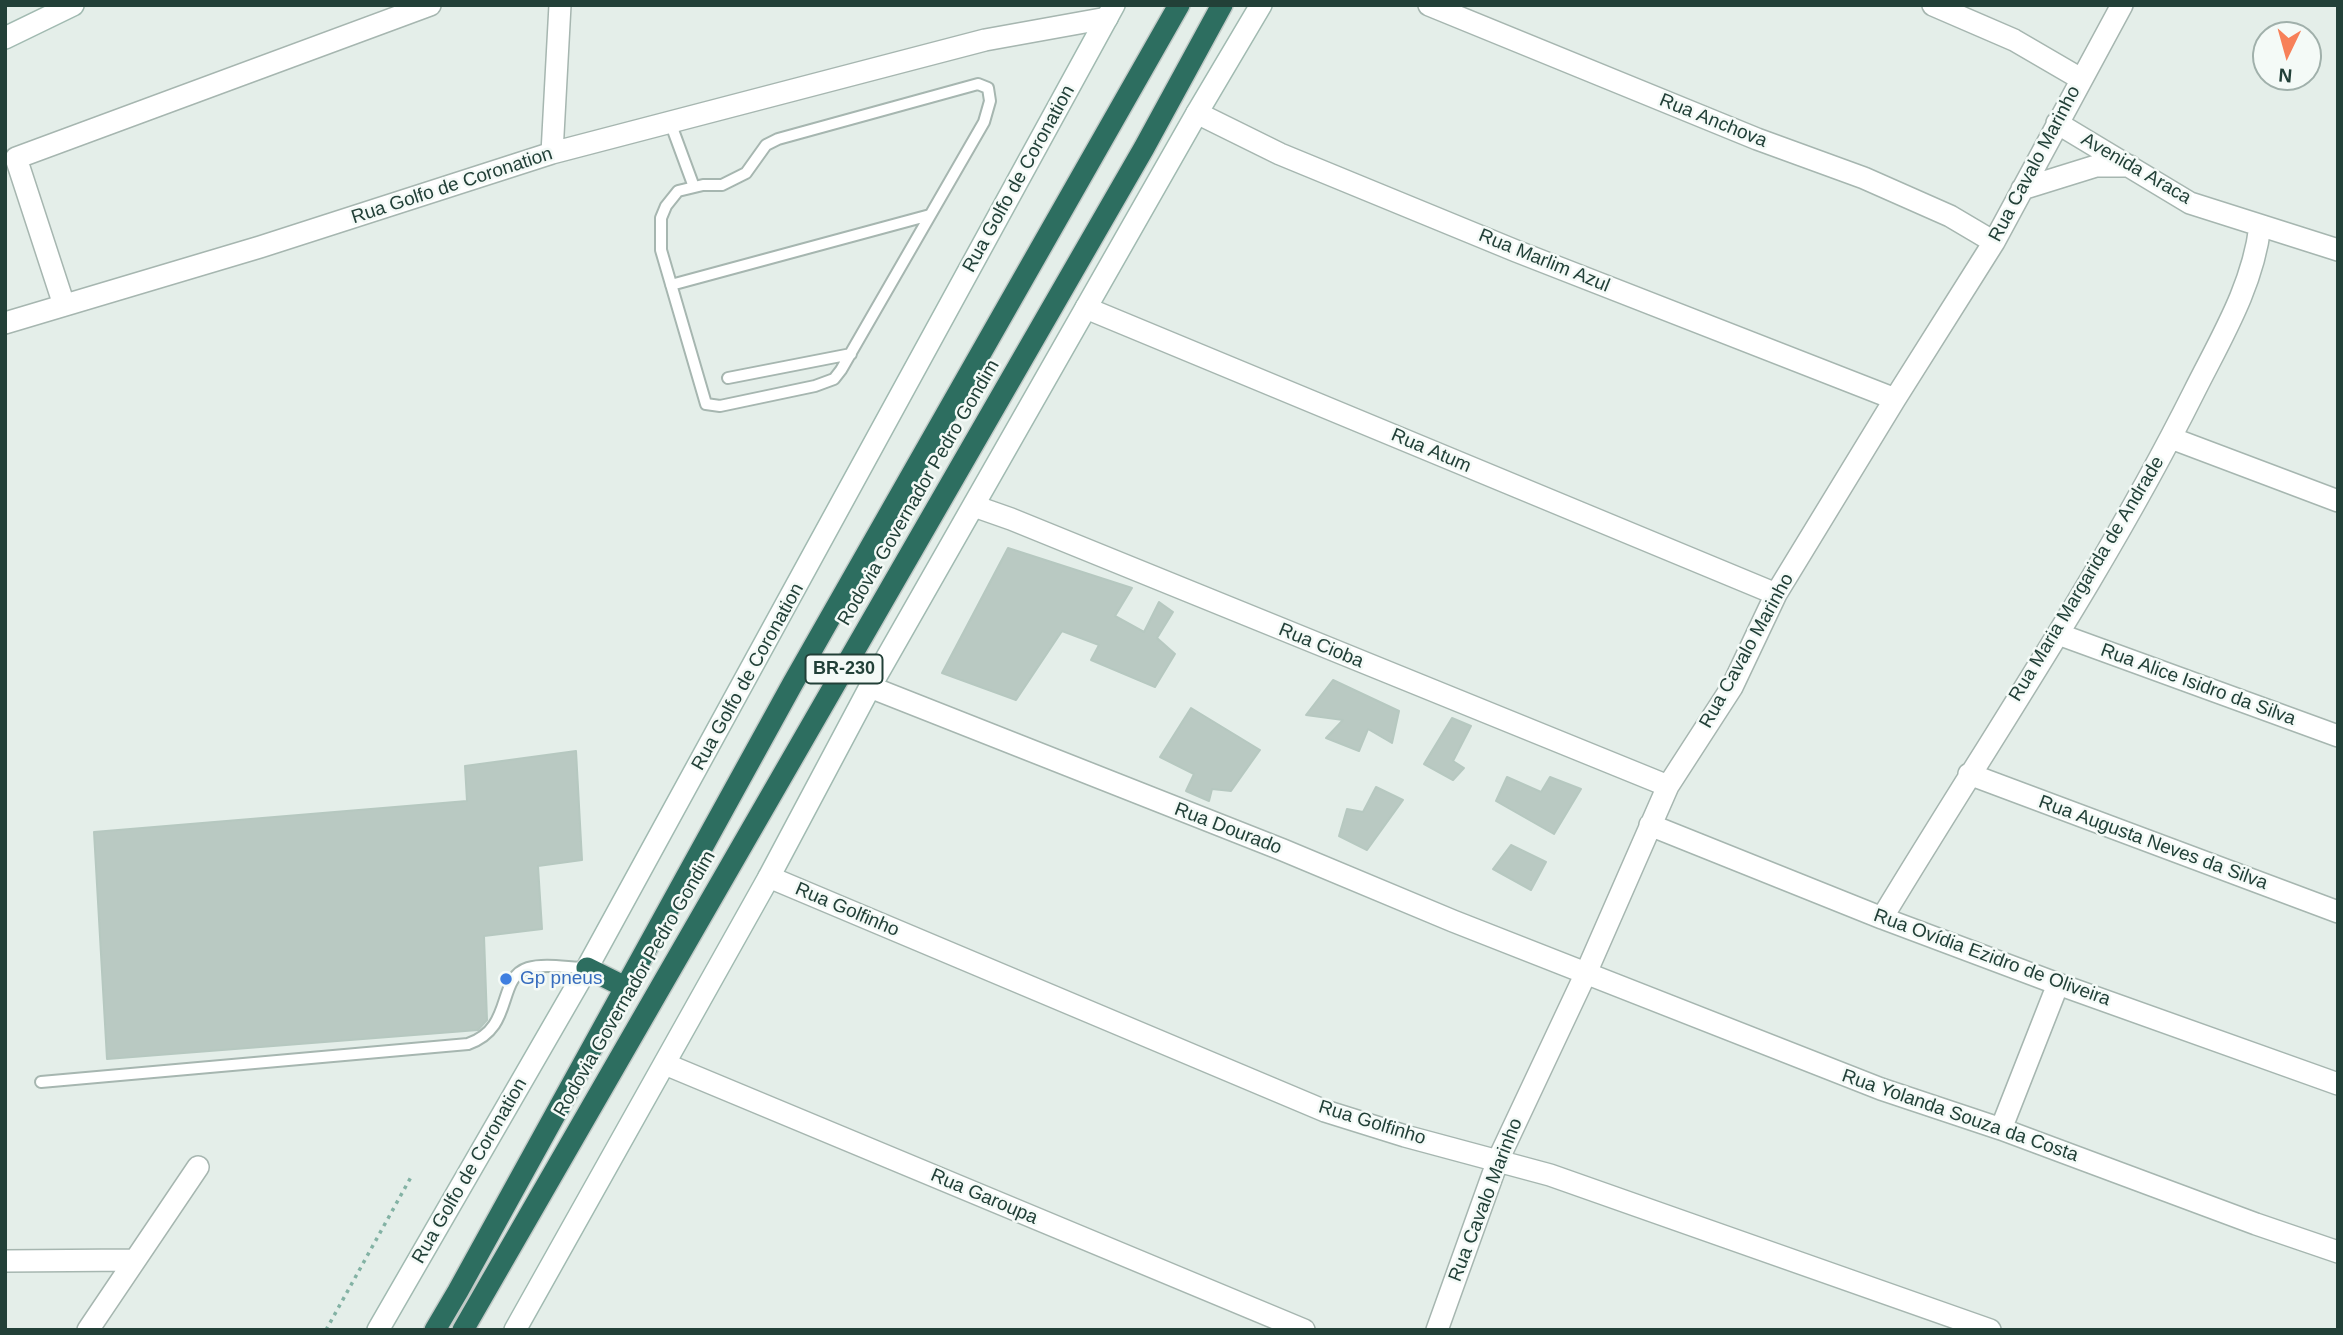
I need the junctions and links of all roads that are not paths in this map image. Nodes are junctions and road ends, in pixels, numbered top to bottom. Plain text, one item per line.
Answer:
1 (73, 5) edge
2 (430, 5) edge
3 (560, 5) edge
4 (1179, 5) edge
5 (1222, 5) edge
6 (1261, 5) edge
7 (1429, 5) edge
8 (1933, 5) edge
9 (2122, 5) edge
10 (1111, 12) edge
11 (5, 37) edge
12 (2081, 79) junction
13 (1197, 113) junction
14 (670, 122) junction
15 (2057, 123) junction
16 (552, 153) junction
17 (2132, 166) junction
18 (694, 187) junction
19 (2022, 189) junction
20 (930, 215) junction
21 (2260, 226) junction
22 (1994, 242) junction
23 (2338, 250) edge
24 (671, 285) junction
25 (64, 305) junction
26 (1086, 307) junction
27 (5, 323) edge
28 (851, 354) junction
29 (729, 378) dead end
30 (1895, 399) junction
31 (2171, 439) junction
32 (2338, 501) edge
33 (974, 506) junction
34 (1776, 594) junction
35 (2058, 634) junction
36 (870, 687) junction
37 (2338, 736) edge
38 (1969, 774) junction
39 (1668, 786) junction
40 (1650, 825) junction
41 (769, 877) junction
42 (2338, 912) edge
43 (1882, 918) junction
44 (587, 968) junction
45 (1586, 972) junction
46 (2058, 984) junction
47 (625, 987) junction
48 (664, 1064) junction
49 (41, 1082) dead end
50 (2338, 1084) edge
51 (2001, 1129) junction
52 (1497, 1160) junction
53 (198, 1167) dead end
54 (2338, 1252) edge
55 (134, 1260) junction
56 (5, 1261) edge
57 (88, 1330) edge
58 (378, 1330) edge
59 (435, 1330) edge
60 (463, 1330) edge
61 (515, 1330) edge
62 (1304, 1330) edge
63 (1437, 1330) edge
64 (1990, 1330) edge

1 - 11 street
2 - 25 street
3 - 16 street
4 - 47 highway, Rodovia Governador Pedro Gondim / BR-230
5 - 60 highway, Rodovia Governador Pedro Gondim / BR-230
6 - 13 street
7 - 22 street, Rua Anchova
8 - 12 street
9 - 12 street, Rua Cavalo Marinho
10 - 14 street, Rua Golfo de Coronation
10 - 44 street, Rua Golfo de Coronation
12 - 15 street, Rua Cavalo Marinho
13 - 26 street
13 - 30 street, Rua Marlim Azul
14 - 16 street, Rua Golfo de Coronation
14 - 18 lane
15 - 17 street, Avenida Araca
15 - 19 street, Rua Cavalo Marinho
16 - 25 street, Rua Golfo de Coronation
17 - 19 street
17 - 21 street, Avenida Araca
18 - 20 lane
18 - 24 lane
19 - 22 street, Rua Cavalo Marinho
20 - 24 lane
20 - 28 lane
21 - 23 street, Avenida Araca
21 - 31 street, Rua Maria Margarida de Andrade
22 - 30 street, Rua Cavalo Marinho
24 - 28 lane
25 - 27 street, Rua Golfo de Coronation
26 - 33 street
26 - 34 street, Rua Atum
28 - 29 lane
30 - 34 street, Rua Cavalo Marinho
31 - 32 street
31 - 35 street, Rua Maria Margarida de Andrade
33 - 36 street
33 - 39 street, Rua Cioba
34 - 39 street, Rua Cavalo Marinho
35 - 37 street, Rua Alice Isidro da Silva
35 - 38 street, Rua Maria Margarida de Andrade
36 - 41 street
36 - 45 street, Rua Dourado
38 - 42 street, Rua Augusta Neves da Silva
38 - 43 street, Rua Maria Margarida de Andrade
39 - 40 street, Rua Cavalo Marinho
40 - 43 street, Rua Ovídia Ezidro de Oliveira
40 - 45 street, Rua Cavalo Marinho
41 - 48 street
41 - 52 street, Rua Golfinho
43 - 46 street, Rua Ovídia Ezidro de Oliveira
44 - 47 highway
44 - 49 lane
44 - 58 street, Rua Golfo de Coronation
45 - 51 street, Rua Yolanda Souza da Costa
45 - 52 street, Rua Cavalo Marinho
46 - 50 street, Rua Ovídia Ezidro de Oliveira
46 - 51 street
47 - 59 highway, Rodovia Governador Pedro Gondim / BR-230
48 - 61 street
48 - 62 street, Rua Garoupa
51 - 54 street, Rua Yolanda Souza da Costa
52 - 63 street, Rua Cavalo Marinho
52 - 64 street, Rua Golfinho
53 - 55 street
55 - 56 street
55 - 57 street

